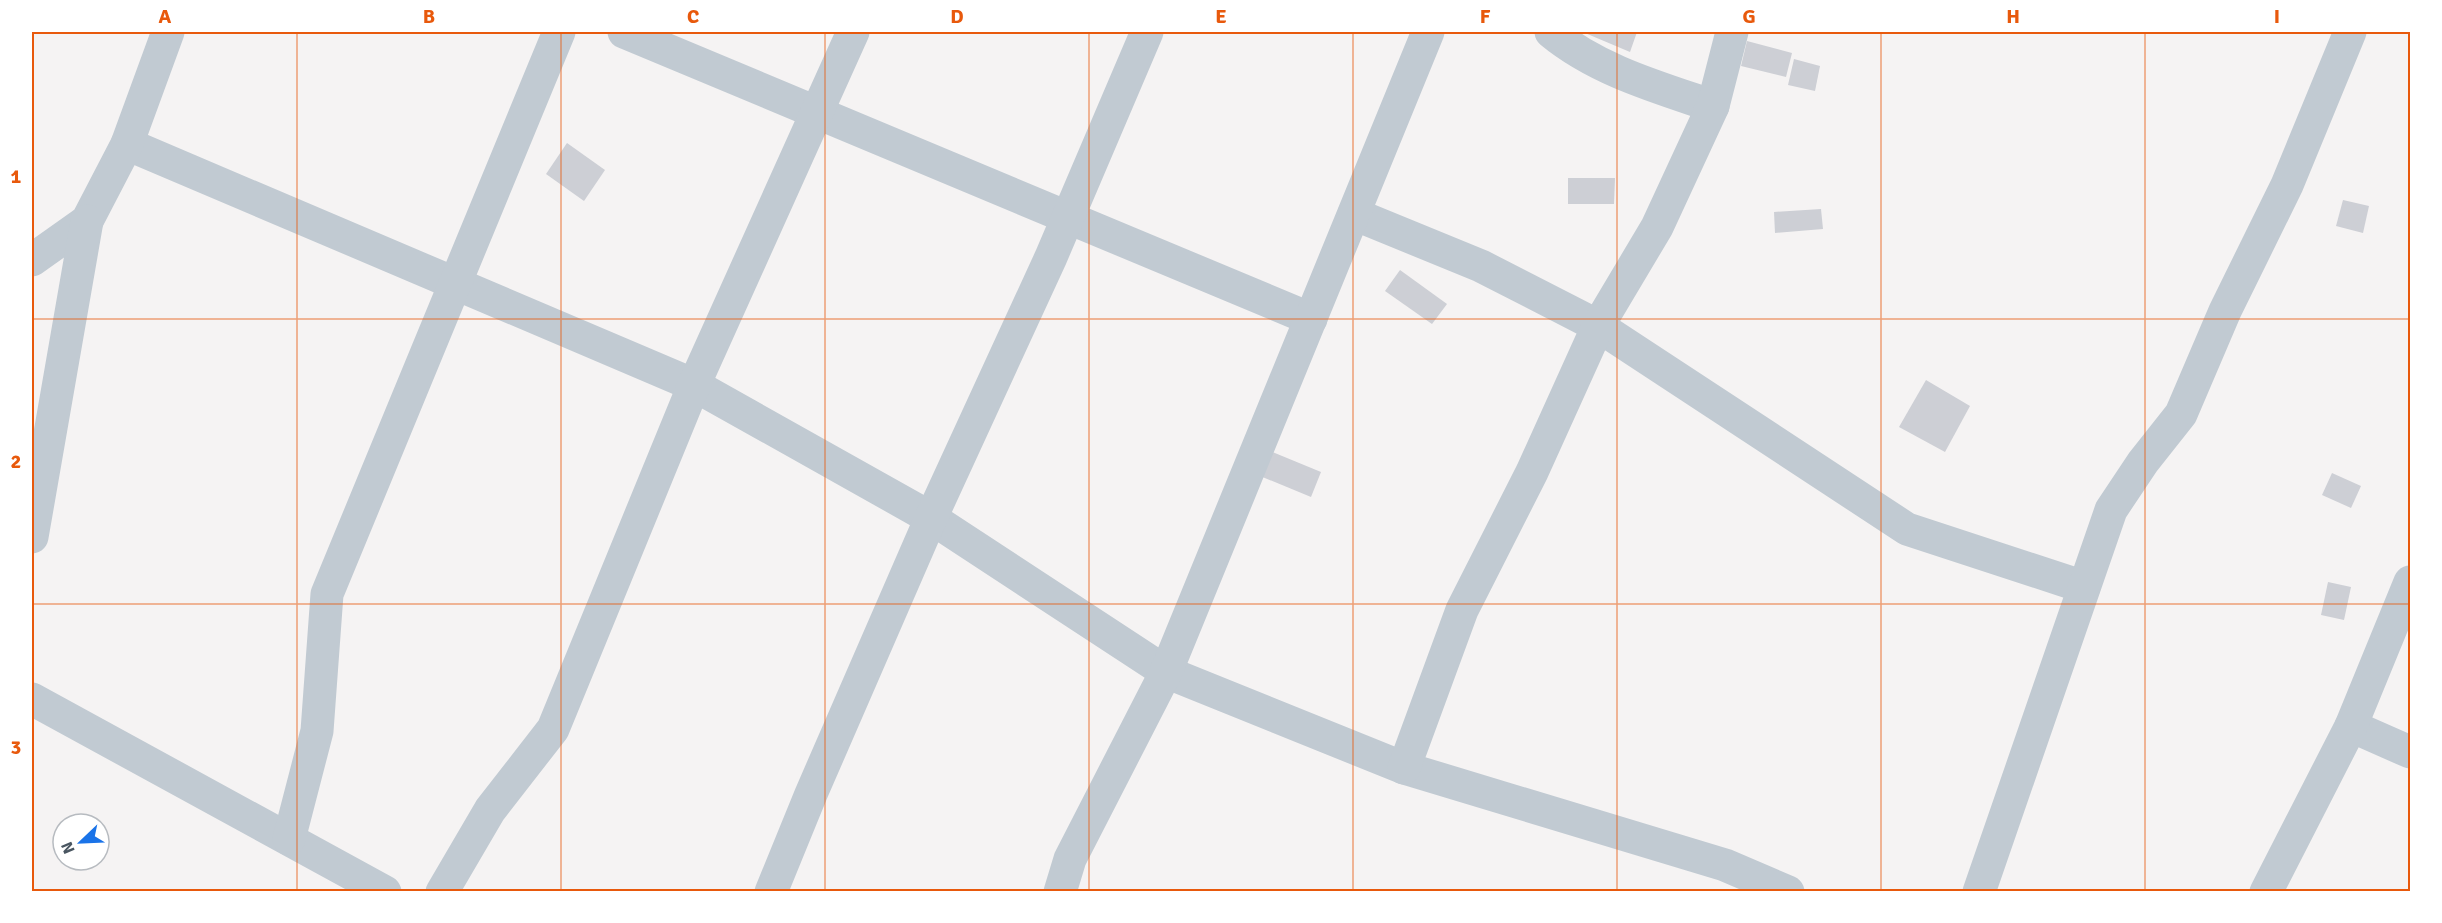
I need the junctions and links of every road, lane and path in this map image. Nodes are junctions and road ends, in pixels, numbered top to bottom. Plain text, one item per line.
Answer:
1 (168, 32) edge
2 (559, 32) edge
3 (624, 32) edge
4 (852, 32) edge
5 (1147, 32) edge
6 (1428, 32) edge
7 (1551, 32) edge
8 (1732, 32) edge
9 (2350, 32) edge
10 (1713, 106) junction
11 (818, 112) junction
12 (127, 144) junction
13 (1354, 214) junction
14 (1069, 216) junction
15 (87, 221) junction
16 (32, 260) edge
17 (455, 283) junction
18 (1311, 319) junction
19 (1598, 326) junction
20 (694, 385) junction
21 (931, 518) junction
22 (32, 537) edge
23 (2410, 582) edge
24 (2084, 587) junction
25 (1166, 672) junction
26 (32, 699) edge
27 (2351, 726) junction
28 (2410, 752) edge
29 (1404, 768) junction
30 (289, 839) junction
31 (385, 891) edge
32 (442, 891) edge
33 (771, 891) edge
34 (1060, 891) edge
35 (1788, 891) edge
36 (1979, 891) edge
37 (2266, 891) edge

1 - 12 street
2 - 17 street
3 - 11 street
4 - 11 street
5 - 14 street
6 - 13 street
7 - 10 street
8 - 10 street
9 - 24 street
10 - 19 street
11 - 14 street
11 - 20 street
12 - 15 street
12 - 17 street
13 - 18 street
13 - 19 street
14 - 18 street
14 - 21 street
15 - 16 street
15 - 22 street
17 - 20 street
17 - 30 street
18 - 25 street
19 - 24 street
19 - 29 street
20 - 21 street
20 - 32 street
21 - 25 street
21 - 33 street
23 - 27 street
24 - 36 street
25 - 29 street
25 - 34 street
26 - 30 street
27 - 28 street
27 - 37 street
29 - 35 street
30 - 31 street

